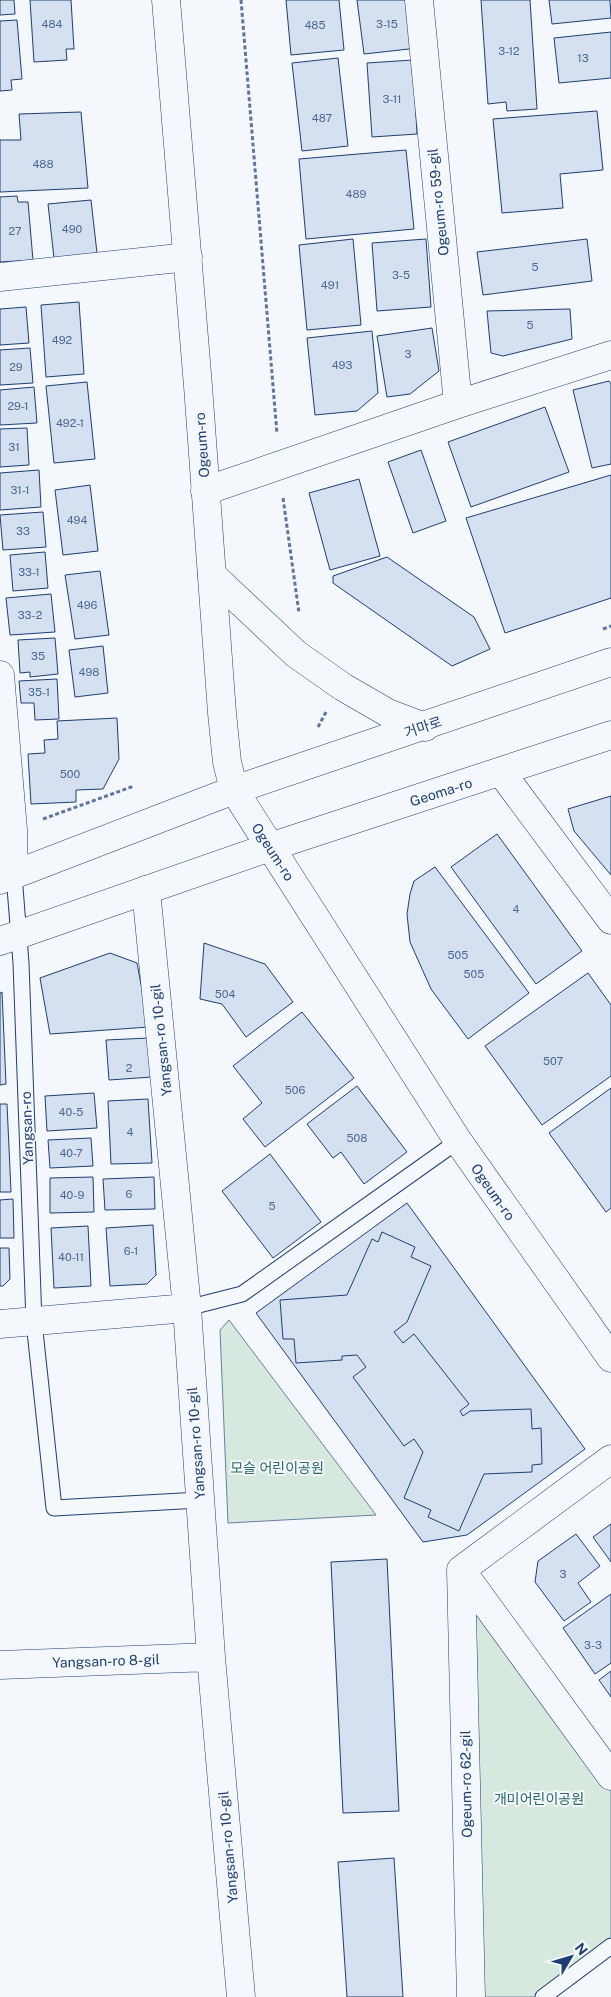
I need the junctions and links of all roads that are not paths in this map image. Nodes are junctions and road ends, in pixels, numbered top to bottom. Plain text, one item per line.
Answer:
1 (166, 0) edge
2 (419, 0) edge
3 (188, 257) junction
4 (0, 277) edge
5 (611, 355) edge
6 (458, 404) junction
7 (205, 491) junction
8 (212, 575) junction
9 (611, 662) edge
10 (0, 675) edge
11 (425, 726) junction
12 (611, 735) edge
13 (500, 772) junction
14 (234, 790) junction
15 (270, 847) junction
16 (7, 877) edge
17 (146, 890) junction
18 (611, 920) edge
19 (9, 938) edge
20 (458, 1141) junction
21 (188, 1308) junction
22 (34, 1322) junction
23 (0, 1324) edge
24 (611, 1358) edge
25 (611, 1459) edge
26 (200, 1500) junction
27 (461, 1570) junction
28 (211, 1657) junction
29 (0, 1665) edge
30 (611, 1776) edge
31 (611, 1946) edge
32 (241, 1997) edge
33 (471, 1997) edge
34 (543, 1997) edge

1 - 3 street, Ogeum-ro
2 - 6 street, Ogeum-ro 59-gil
3 - 4 street
3 - 7 street, Ogeum-ro
5 - 6 street
6 - 7 street
7 - 8 street, Ogeum-ro
8 - 11 street
8 - 14 street, Ogeum-ro
9 - 11 street, 거마로
10 - 16 street
11 - 14 street, 거마로
12 - 13 street, Geoma-ro
13 - 15 street, Geoma-ro
13 - 18 street
14 - 15 street, Ogeum-ro
14 - 16 street
15 - 17 street
15 - 20 street, Ogeum-ro
16 - 19 lane, Yangsan-ro
17 - 19 street
17 - 21 street, Yangsan-ro 10-gil
19 - 22 lane, Yangsan-ro
20 - 21 lane
20 - 24 street, Ogeum-ro
21 - 22 street
21 - 26 street, Yangsan-ro 10-gil
22 - 23 street
22 - 26 lane, Yangsan-ro
25 - 27 street
26 - 28 street, Yangsan-ro 10-gil
27 - 30 street
27 - 33 street, Ogeum-ro 62-gil
28 - 29 street, Yangsan-ro 8-gil
28 - 32 street, Yangsan-ro 10-gil
31 - 34 lane

